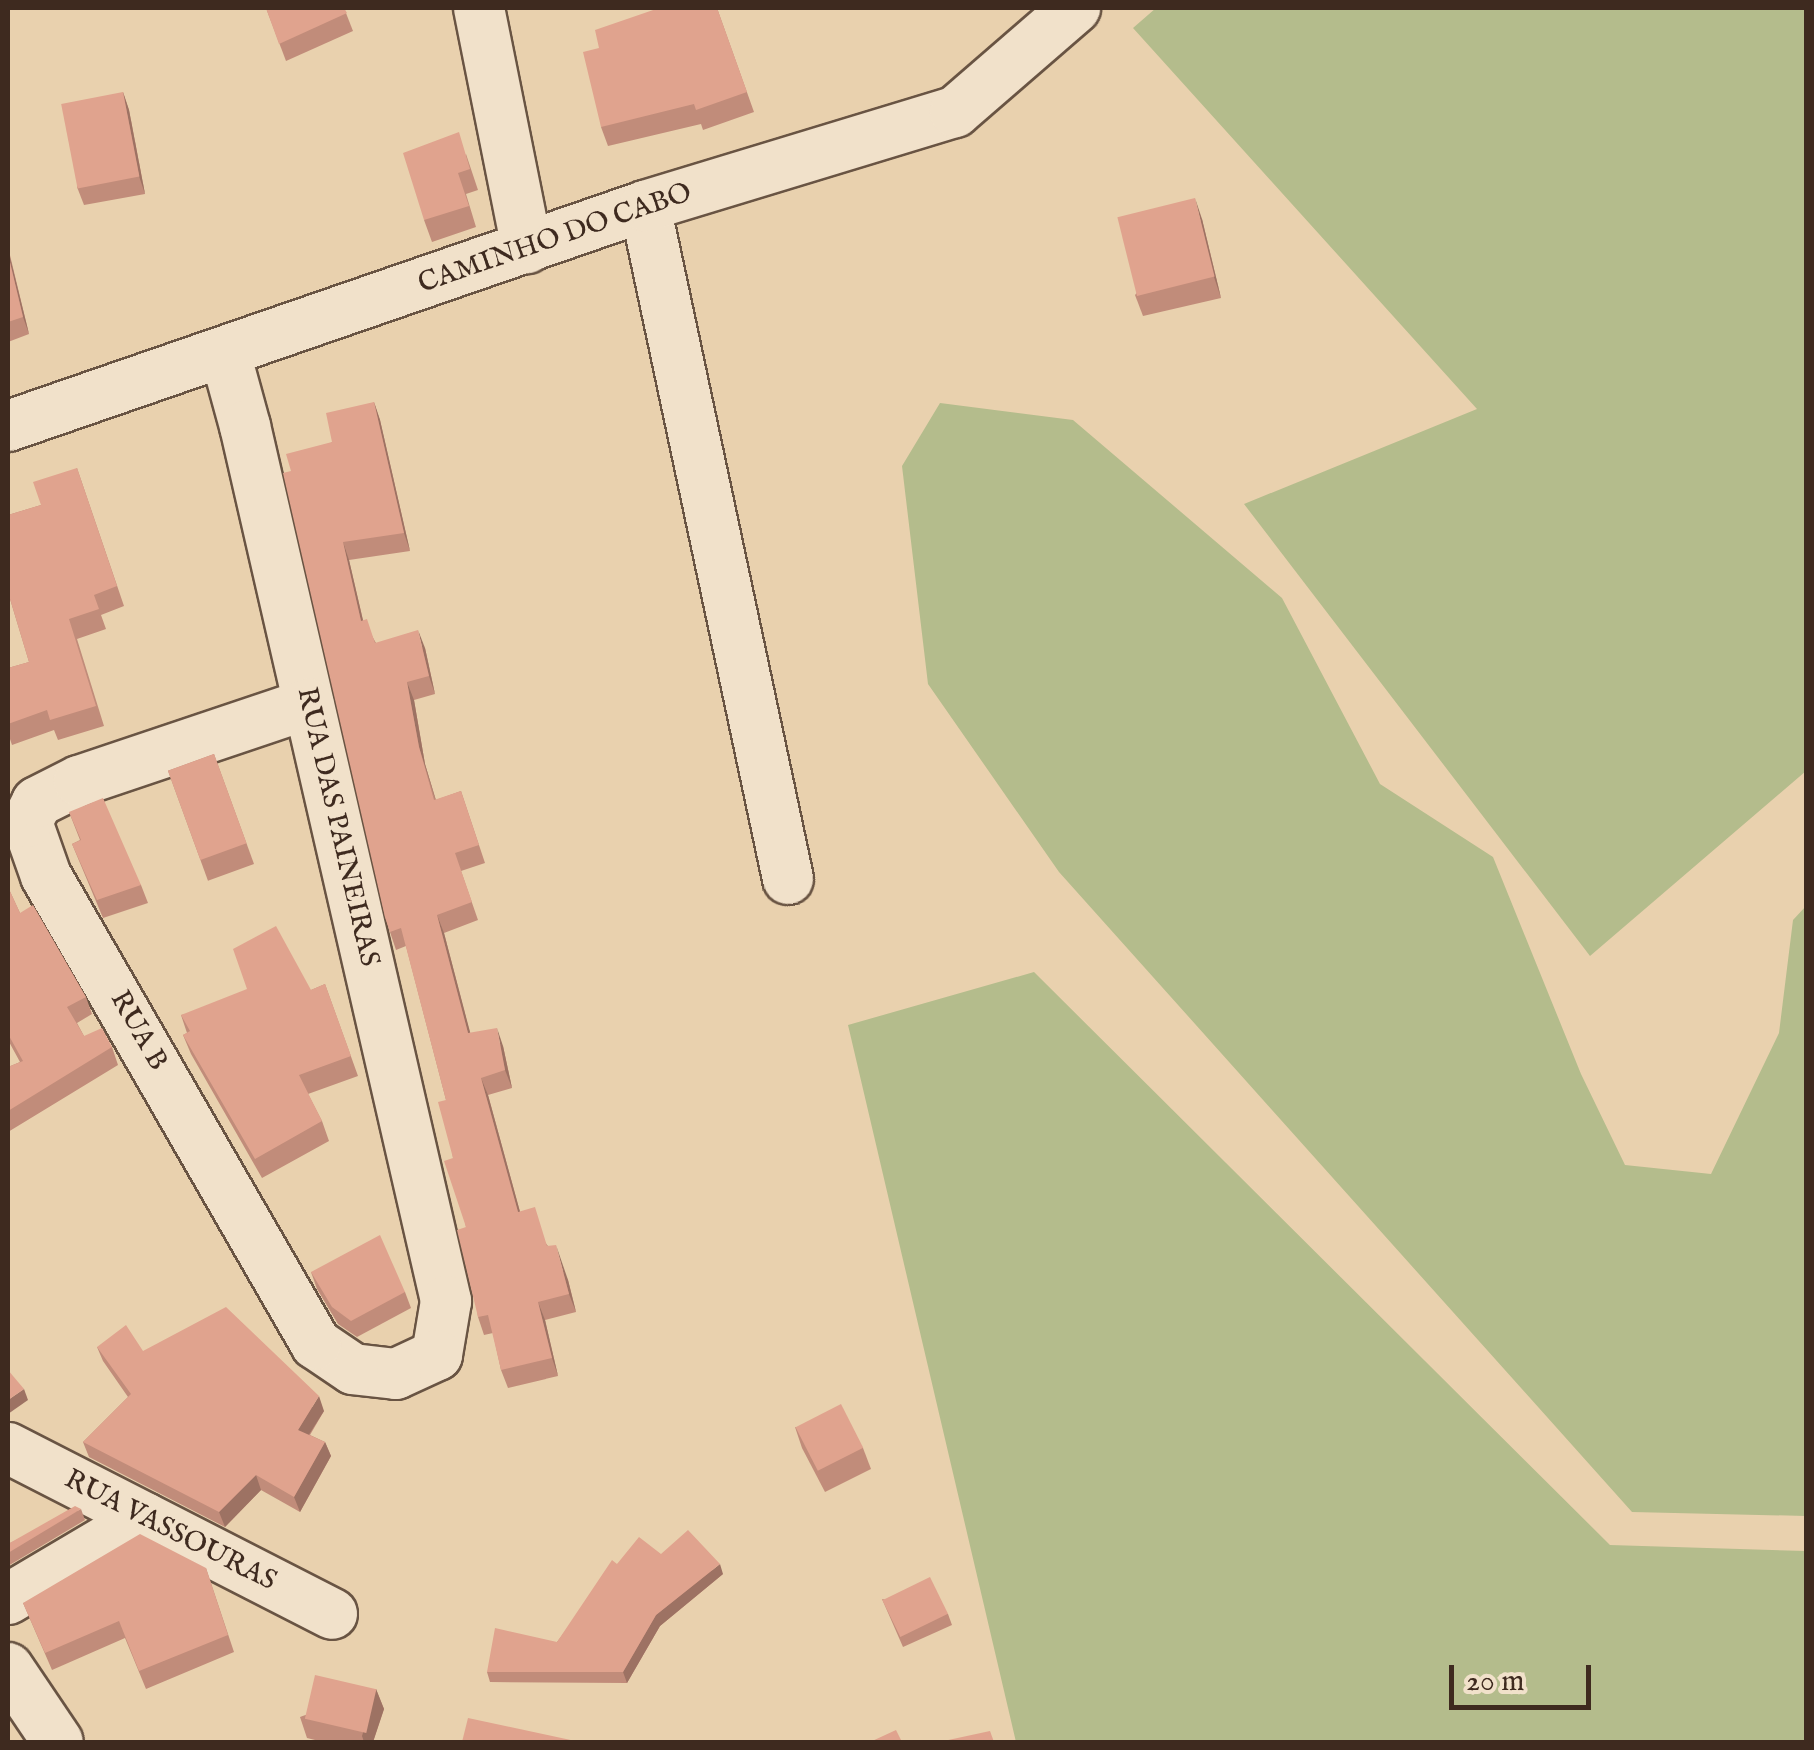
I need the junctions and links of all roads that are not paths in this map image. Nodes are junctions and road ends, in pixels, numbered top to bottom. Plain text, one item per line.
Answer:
1 (479, 8) edge
2 (1075, 8) edge
3 (645, 206) junction
4 (526, 248) junction
5 (225, 353) junction
6 (8, 426) edge
7 (308, 704) junction
8 (788, 879) dead end
9 (446, 1301) joint
10 (8, 1448) edge
11 (145, 1518) junction
12 (8, 1599) edge
13 (332, 1614) dead end
14 (8, 1668) edge
15 (58, 1742) edge

1 - 4 street
2 - 3 street, CAMINHO DO CABO
3 - 4 street, CAMINHO DO CABO
3 - 8 street
4 - 5 street, CAMINHO DO CABO
5 - 6 street, CAMINHO DO CABO
5 - 7 street, RUA DAS PAINEIRAS
7 - 9 street, RUA DAS PAINEIRAS
7 - 9 street, RUA B
10 - 11 street, RUA VASSOURAS
11 - 12 street
11 - 13 street, RUA VASSOURAS
14 - 15 street

